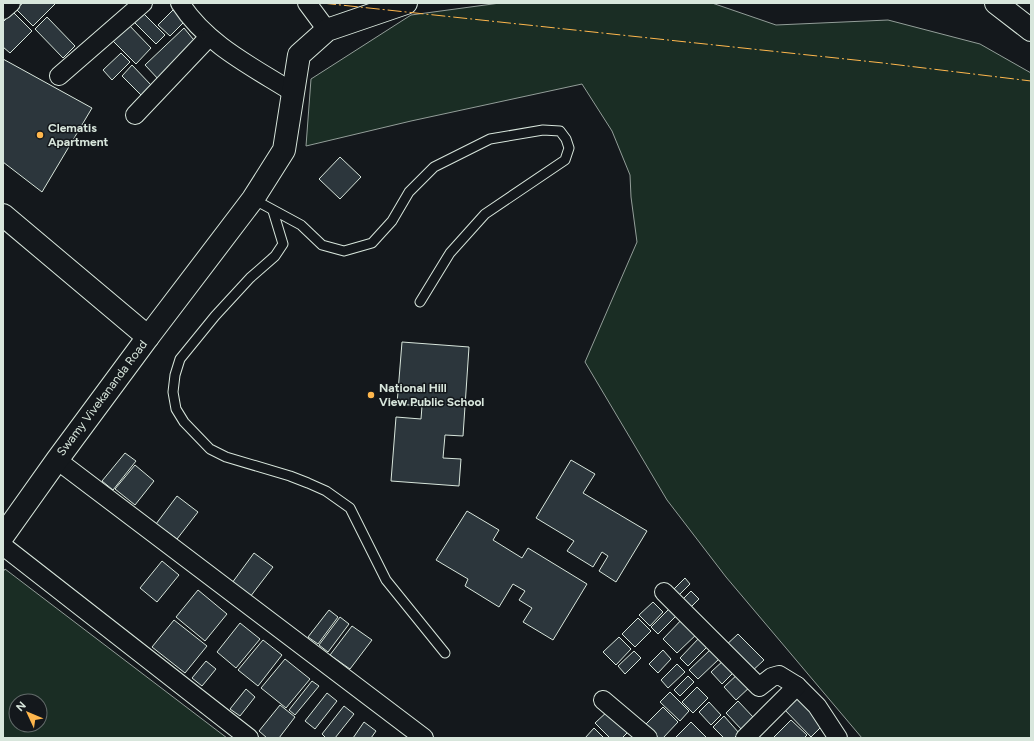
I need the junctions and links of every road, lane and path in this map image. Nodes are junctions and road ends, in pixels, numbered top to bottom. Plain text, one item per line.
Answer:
1 (11, 3) edge
2 (143, 3) edge
3 (180, 3) edge
4 (307, 3) edge
5 (406, 3) edge
6 (996, 3) edge
7 (3, 10) edge
8 (327, 30) junction
9 (1031, 30) edge
10 (209, 36) junction
11 (59, 76) dead end
12 (294, 93) junction
13 (134, 115) dead end
14 (253, 199) junction
15 (272, 210) junction
16 (3, 215) edge
17 (420, 302) dead end
18 (148, 337) junction
19 (57, 460) junction
20 (3, 536) edge
21 (3, 546) edge
22 (664, 592) dead end
23 (445, 653) dead end
24 (797, 686) junction
25 (603, 700) dead end
26 (249, 738) edge
27 (424, 738) edge
28 (648, 738) edge
29 (745, 738) edge
30 (838, 738) edge

1 - 7 street
2 - 11 street
3 - 10 street
4 - 8 street
5 - 8 street
6 - 9 street
8 - 12 street
10 - 12 street
10 - 13 street
12 - 14 street
14 - 15 lane
14 - 18 street
15 - 17 lane
15 - 23 lane
16 - 18 street, Swamy Vivekananda Road
18 - 19 street, Swamy Vivekananda Road
19 - 20 street, Swamy Vivekananda Road
19 - 27 street
21 - 26 street
22 - 24 street
24 - 29 street
24 - 30 street
25 - 28 street

